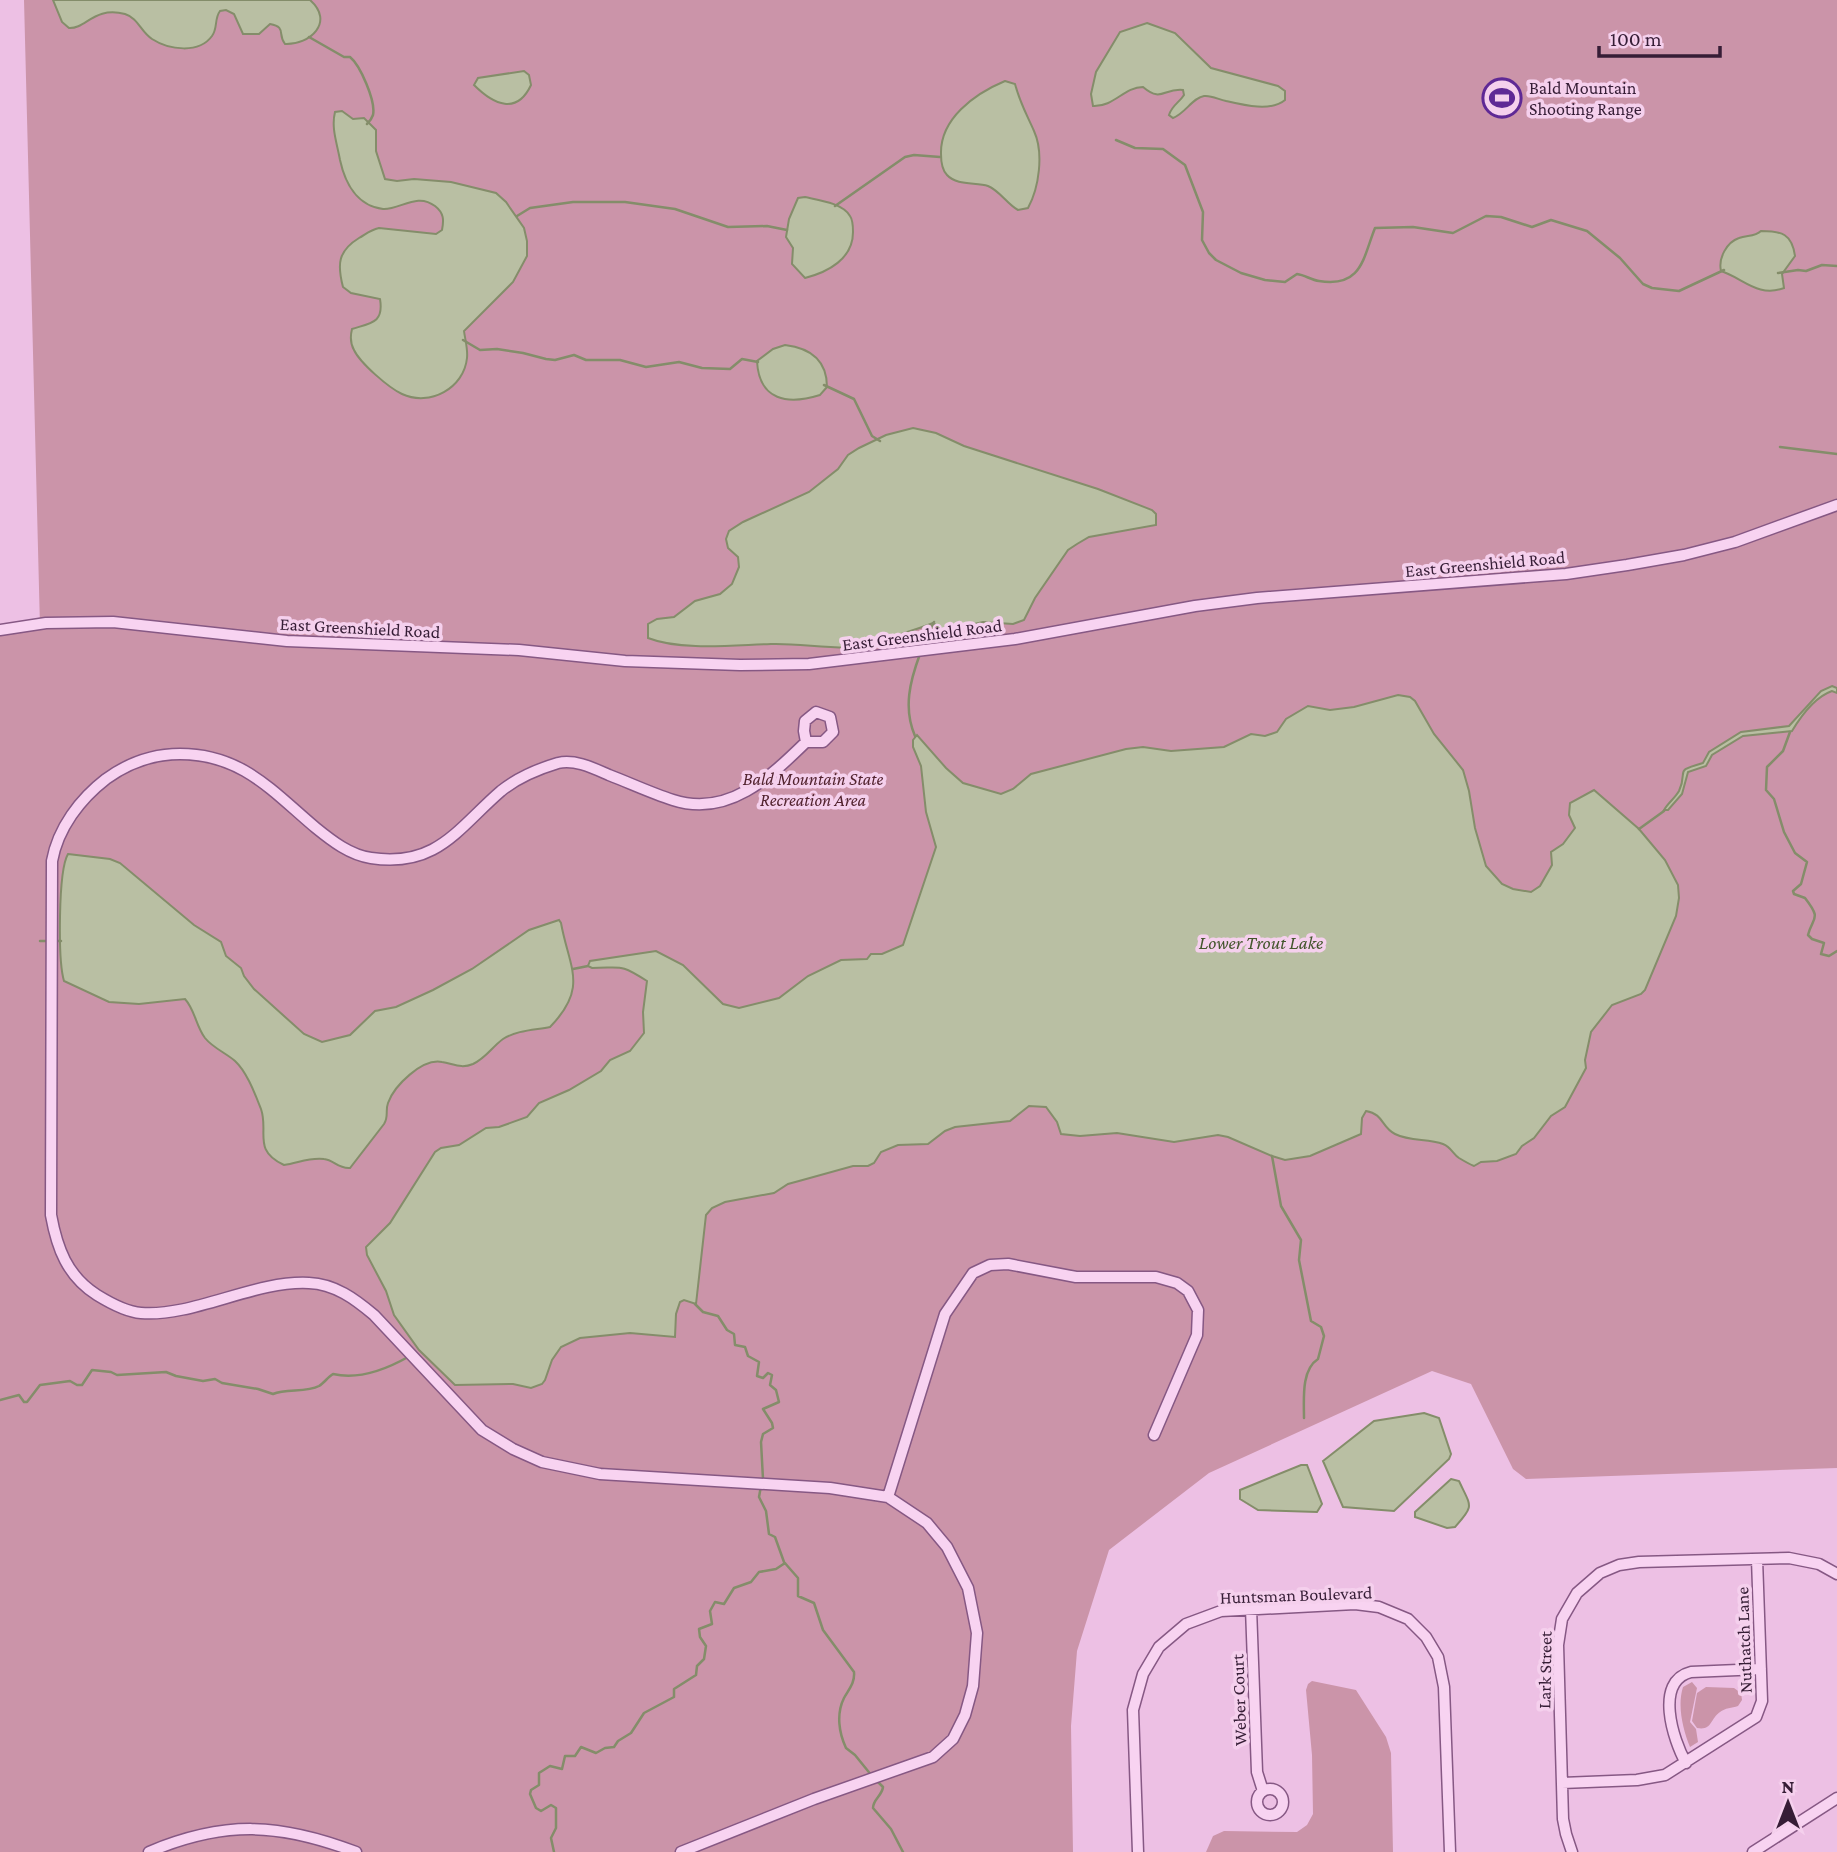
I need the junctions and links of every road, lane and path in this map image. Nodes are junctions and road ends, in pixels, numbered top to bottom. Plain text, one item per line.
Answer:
1 (1837, 505) edge
2 (0, 630) edge
3 (806, 742) dead end
4 (1154, 1435) dead end
5 (888, 1497) junction
6 (1757, 1559) junction
7 (1836, 1573) edge
8 (1251, 1608) junction
9 (1761, 1669) junction
10 (1686, 1763) junction
11 (1562, 1783) junction
12 (1263, 1791) dead end
13 (1837, 1798) edge
14 (1760, 1850) edge
15 (149, 1852) edge
16 (356, 1852) edge
17 (681, 1852) edge
18 (1138, 1852) edge
19 (1450, 1852) edge
20 (1572, 1852) edge

1 - 2 street, East Greenshield Road
3 - 5 street
4 - 5 street
5 - 17 street
6 - 7 street, Lark Street
6 - 9 street, Nuthatch Lane
6 - 11 street, Lark Street
8 - 12 street, Weber Court
8 - 18 street, Huntsman Boulevard
8 - 19 street, Huntsman Boulevard
9 - 10 street, Nuthatch Lane
9 - 10 street
10 - 11 street, Nuthatch Lane
11 - 20 street, Lark Street
13 - 14 street
15 - 16 street

